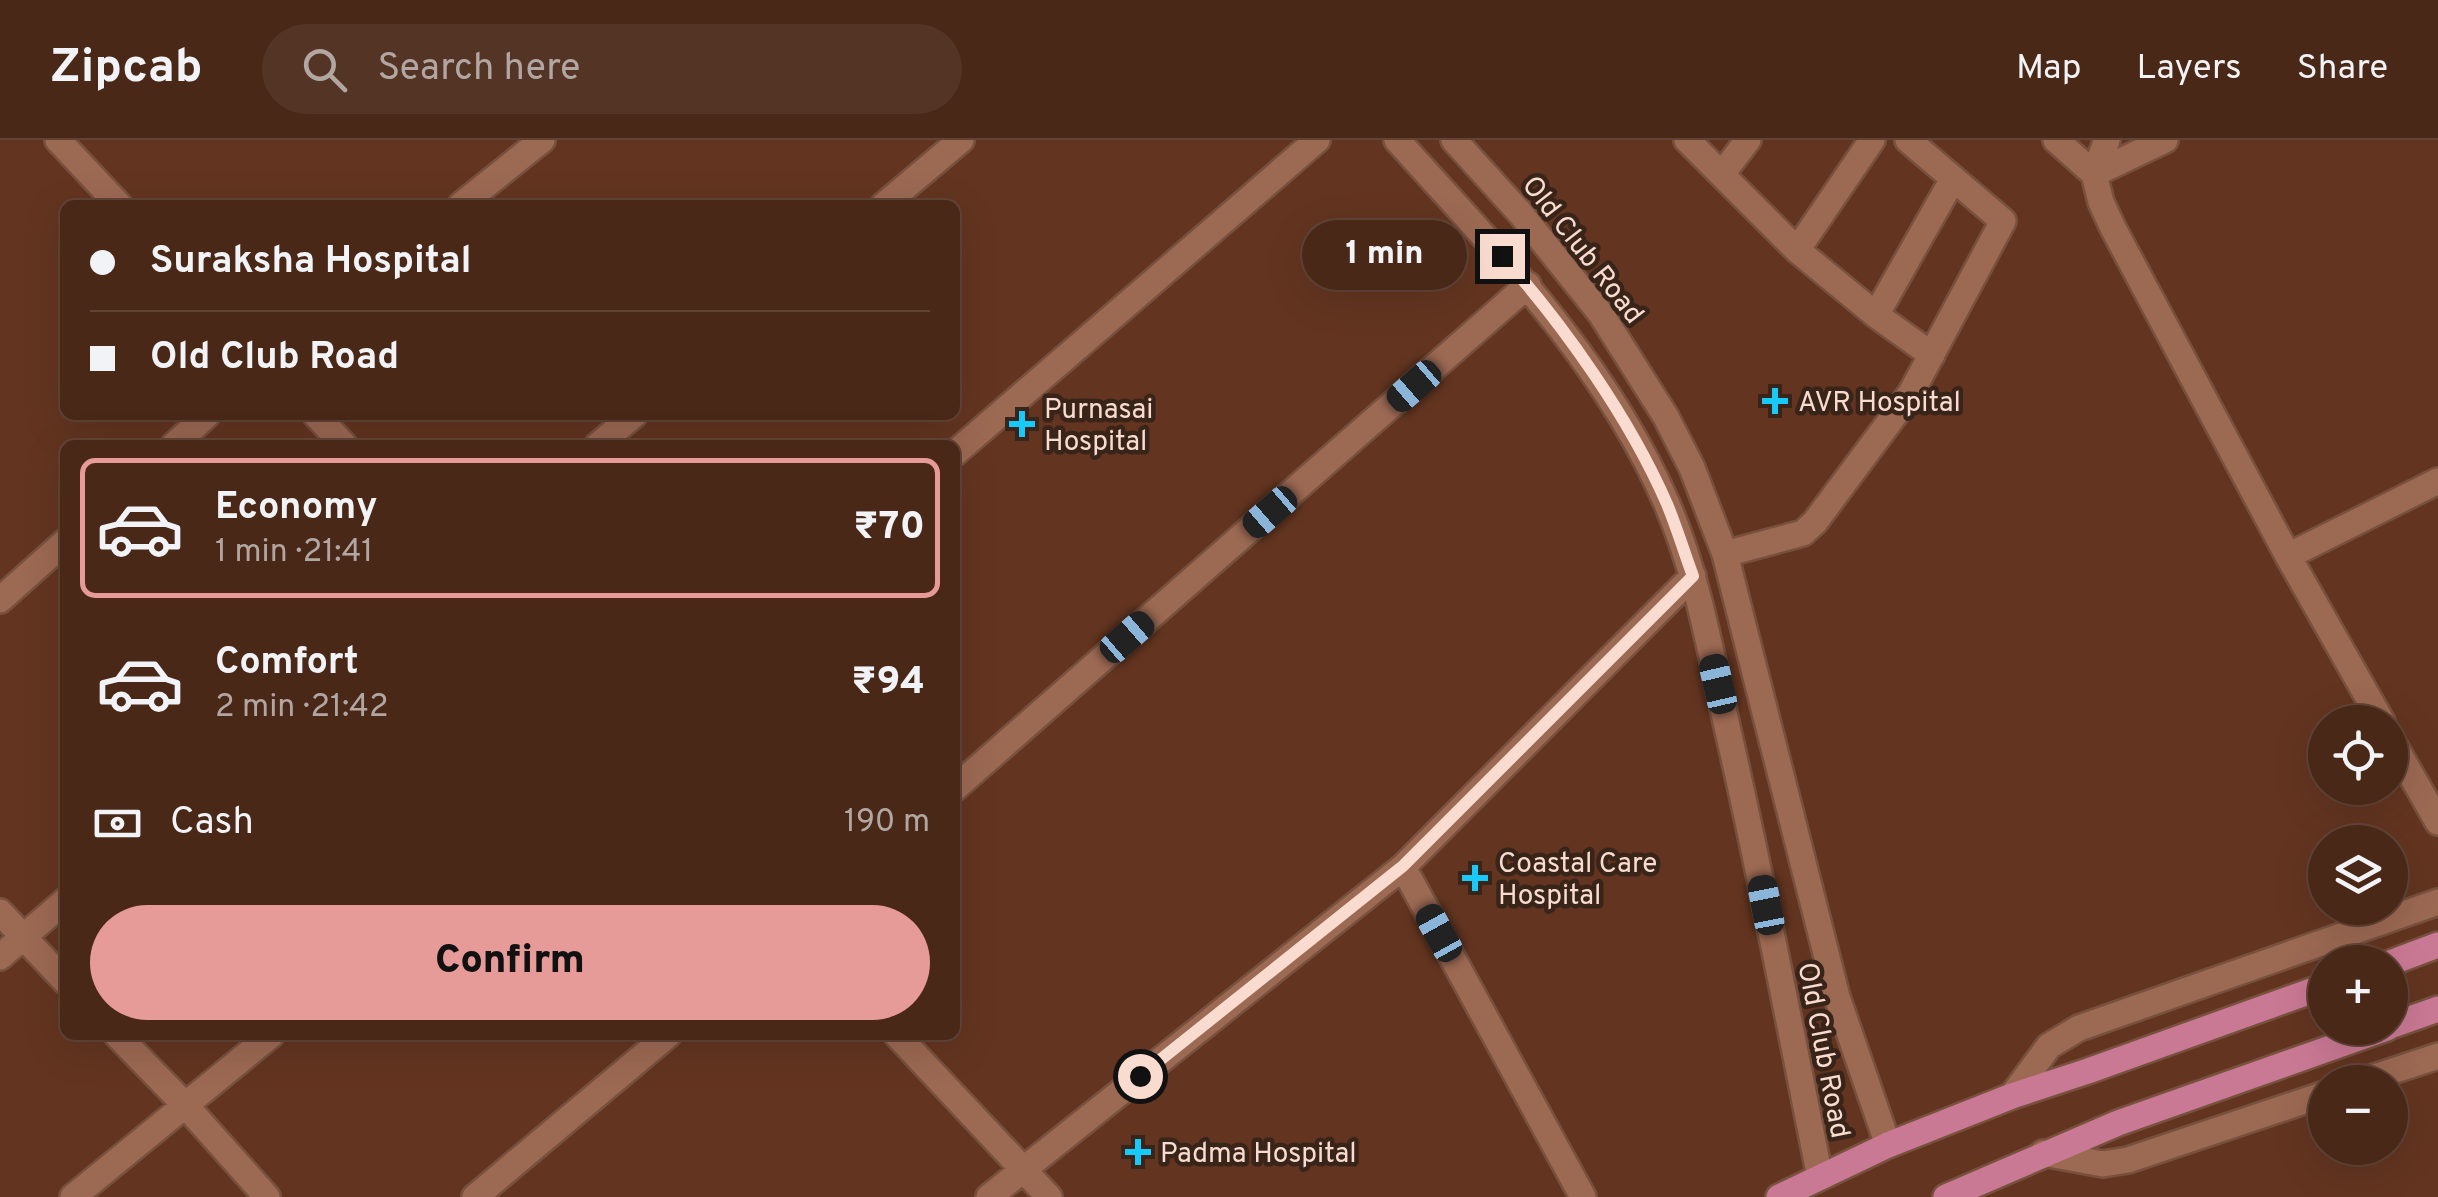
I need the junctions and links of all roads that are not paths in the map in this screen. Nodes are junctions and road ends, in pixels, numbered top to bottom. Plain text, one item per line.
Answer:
1 (58, 140) edge
2 (542, 140) edge
3 (962, 140) edge
4 (1317, 140) edge
5 (1397, 140) edge
6 (1454, 140) edge
7 (1688, 140) edge
8 (1748, 140) edge
9 (1872, 140) edge
10 (1908, 140) edge
11 (2056, 140) edge
12 (2106, 140) edge
13 (2165, 140) edge
14 (1722, 174) junction
15 (2094, 174) junction
16 (1953, 178) junction
17 (114, 200) edge
18 (467, 200) edge
19 (890, 200) edge
20 (1798, 250) junction
21 (1528, 285) junction
22 (1876, 315) junction
23 (1932, 355) junction
24 (202, 420) edge
25 (321, 420) edge
26 (628, 420) edge
27 (180, 440) edge
28 (339, 440) edge
29 (604, 440) edge
30 (960, 450) edge
31 (2438, 481) edge
32 (60, 546) edge
33 (1725, 554) junction
34 (2288, 556) junction
35 (1693, 576) junction
36 (0, 600) edge
37 (2372, 705) edge
38 (2408, 770) edge
39 (960, 784) edge
40 (2438, 822) edge
41 (1403, 866) junction
42 (2438, 902) edge
43 (60, 905) edge
44 (0, 912) edge
45 (23, 937) junction
46 (2438, 945) edge
47 (2408, 956) edge
48 (0, 957) edge
49 (60, 975) edge
50 (2308, 992) edge
51 (2438, 1009) edge
52 (2408, 1020) edge
53 (123, 1040) edge
54 (266, 1040) edge
55 (662, 1040) edge
56 (902, 1040) edge
57 (2337, 1045) edge
58 (2438, 1056) edge
59 (2408, 1066) edge
60 (2012, 1096) junction
61 (2308, 1100) edge
62 (186, 1106) junction
63 (1888, 1146) junction
64 (2043, 1154) junction
65 (1023, 1169) junction
66 (1820, 1177) junction
67 (73, 1197) edge
68 (267, 1197) edge
69 (475, 1197) edge
70 (989, 1197) edge
71 (1049, 1197) edge
72 (1584, 1197) edge
73 (1779, 1197) edge
74 (1946, 1197) edge

1 - 17 street
2 - 18 street
3 - 19 street
4 - 30 street
5 - 21 street, Old Club Road
6 - 33 street, Old Club Road
7 - 14 street
8 - 14 street
9 - 20 street
10 - 16 street
11 - 15 street
12 - 15 street
13 - 15 street
14 - 20 street
15 - 34 street
16 - 22 street
16 - 23 street
20 - 22 street
21 - 35 street, Old Club Road
21 - 39 street
22 - 23 street
23 - 33 street
24 - 27 street
25 - 28 street
26 - 29 street
31 - 34 street
32 - 36 street
33 - 63 street, Old Club Road
34 - 37 street
35 - 41 street
35 - 66 street, Old Club Road
38 - 40 street
41 - 65 street
41 - 72 street
42 - 60 street
43 - 45 street
44 - 45 street
45 - 48 street
45 - 49 street
46 - 47 main road
50 - 60 main road
51 - 52 main road
53 - 62 street
54 - 62 street
55 - 69 street
56 - 65 street
57 - 64 main road
58 - 59 street
60 - 63 main road
61 - 64 street
62 - 67 street
62 - 68 street
63 - 66 main road
64 - 74 main road
65 - 70 street
65 - 71 street
66 - 73 main road

